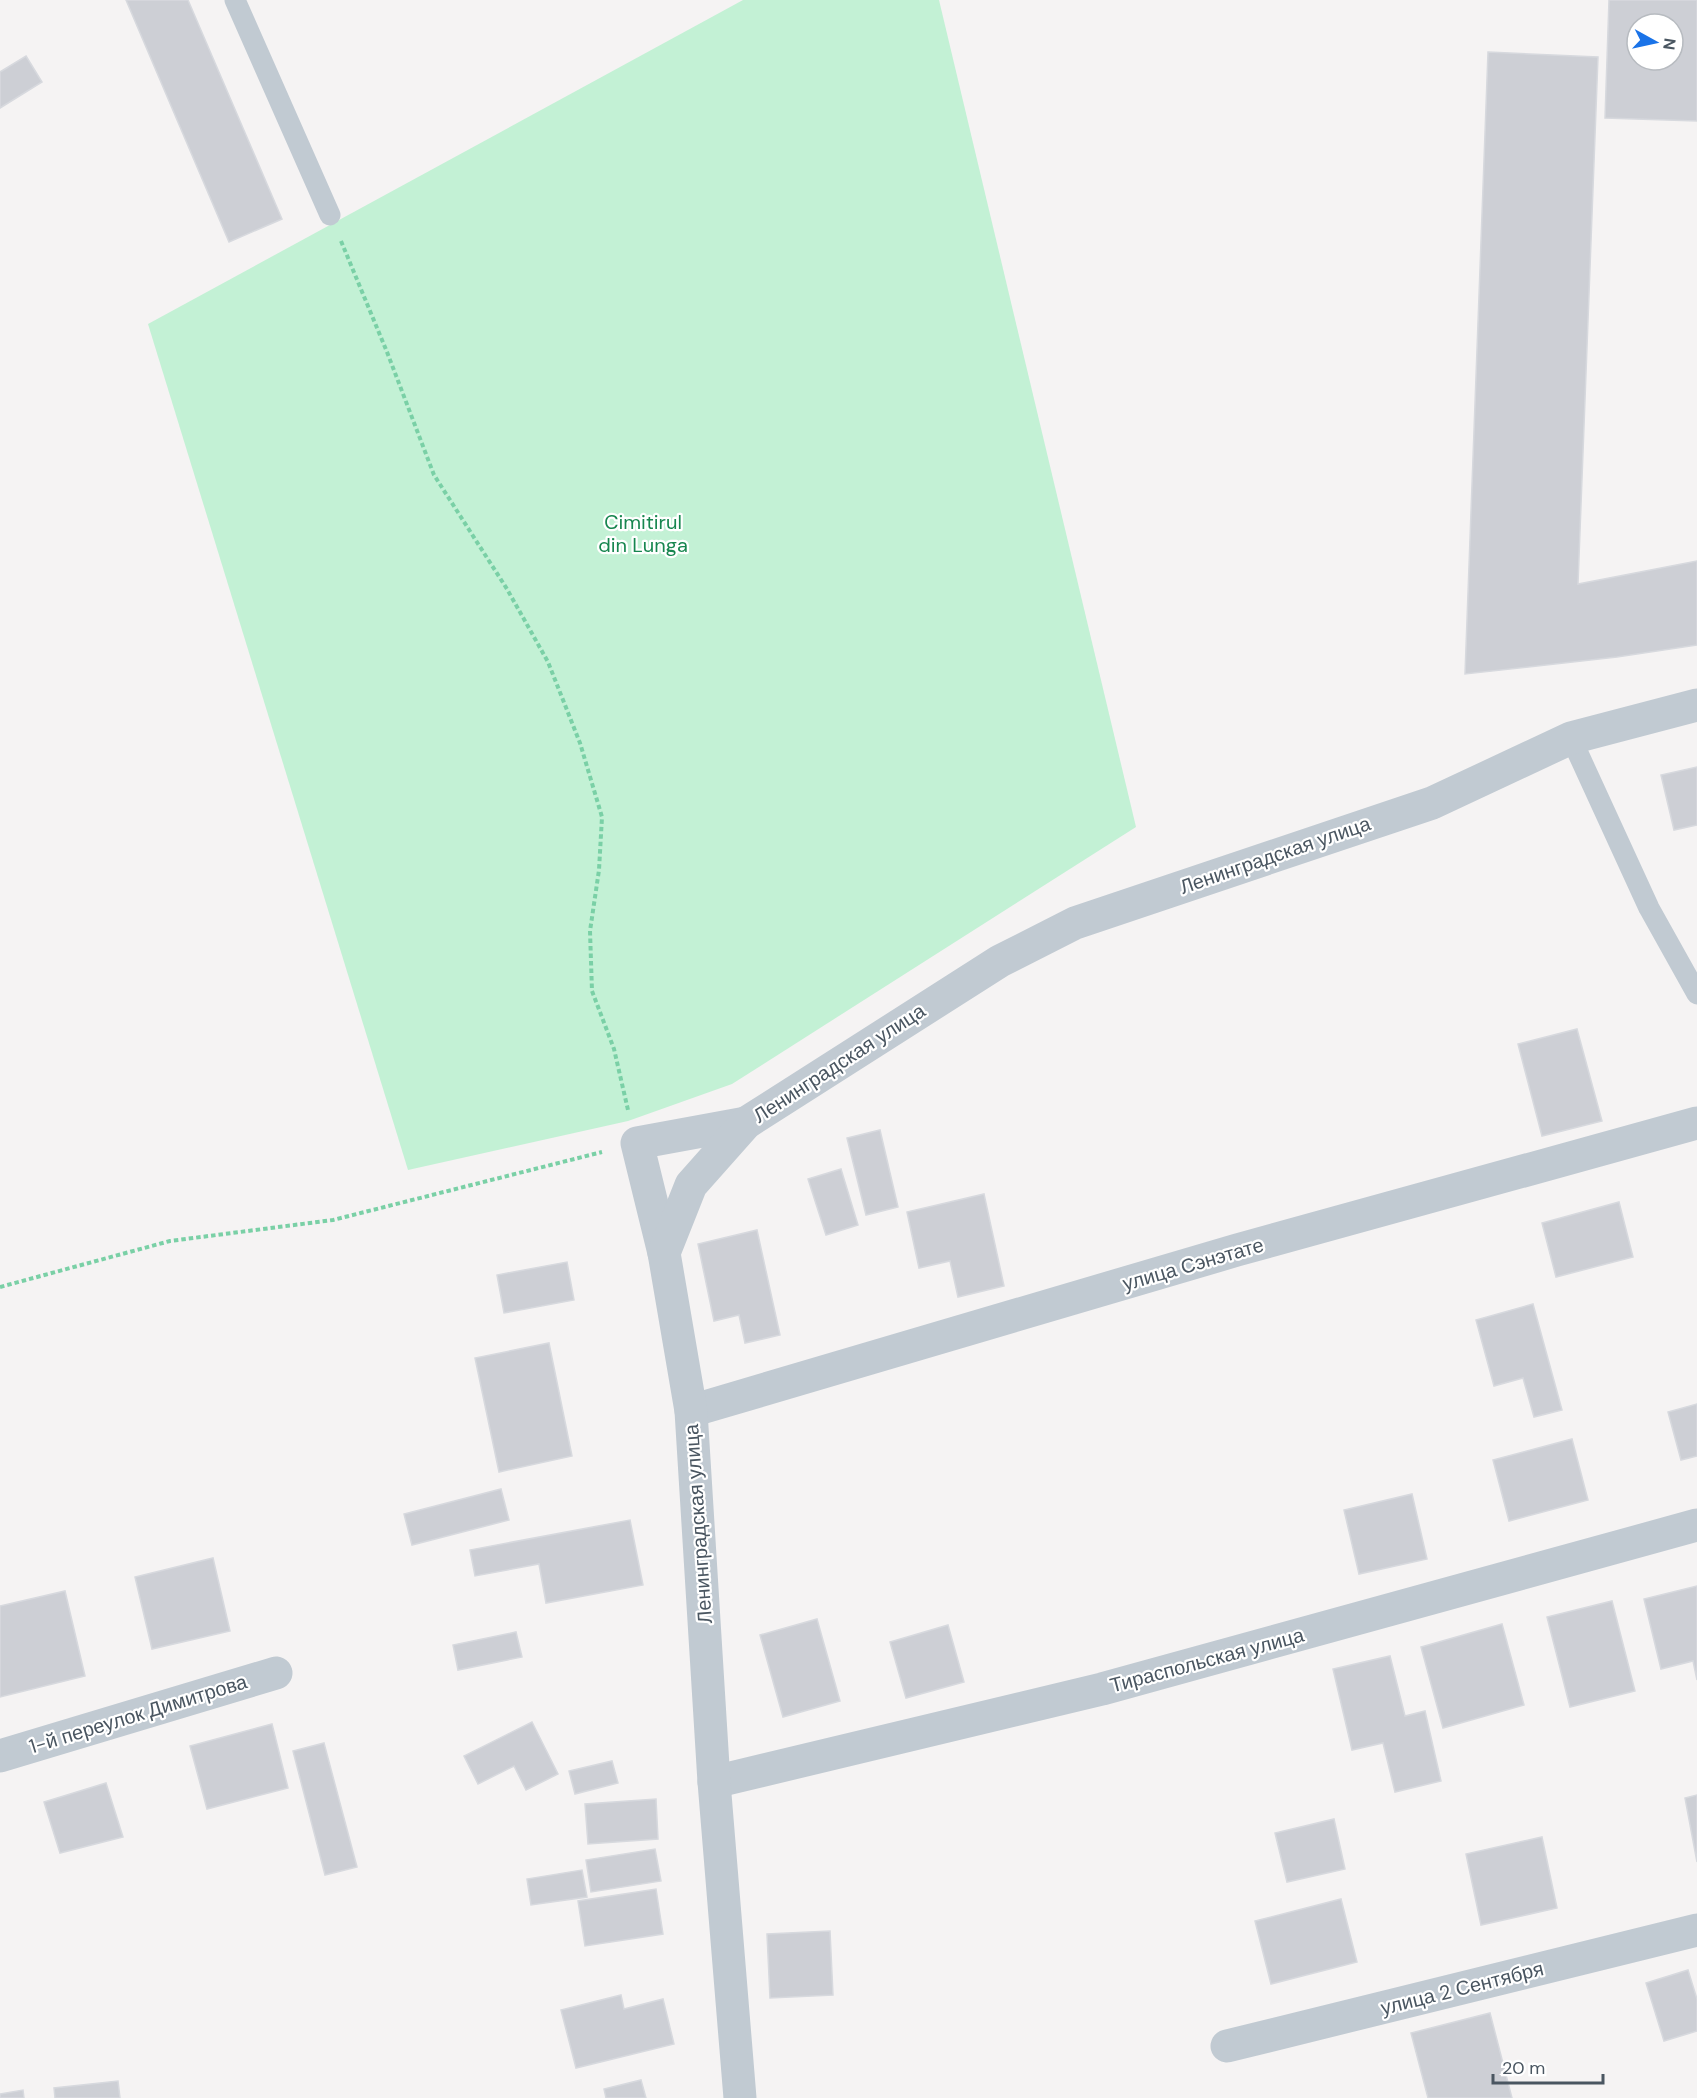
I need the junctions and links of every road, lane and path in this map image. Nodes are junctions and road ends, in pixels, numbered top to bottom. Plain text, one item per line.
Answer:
1 (235, 0) edge
2 (330, 215) joint
3 (1697, 705) edge
4 (1571, 738) junction
5 (1697, 994) edge
6 (746, 1123) junction
7 (1697, 1123) edge
8 (637, 1143) junction
9 (664, 1253) junction
10 (0, 1287) edge
11 (691, 1411) junction
12 (1697, 1525) edge
13 (276, 1672) dead end
14 (0, 1756) edge
15 (714, 1782) junction
16 (1697, 1930) edge
17 (1227, 2046) dead end
18 (740, 2098) edge

1 - 2 lane
2 - 8 path
3 - 4 street, Ленинградская улица
4 - 5 lane
4 - 6 street, Ленинградская улица
6 - 8 street
6 - 9 street, Ленинградская улица
7 - 11 street, улица Сэнэтате
8 - 9 street
8 - 10 path
9 - 11 street, Ленинградская улица
11 - 15 street, Ленинградская улица
12 - 15 street, Тираспольская улица
13 - 14 street, 1-й переулок Димитрова
15 - 18 street, Ленинградская улица
16 - 17 street, улица 2 Сентября

